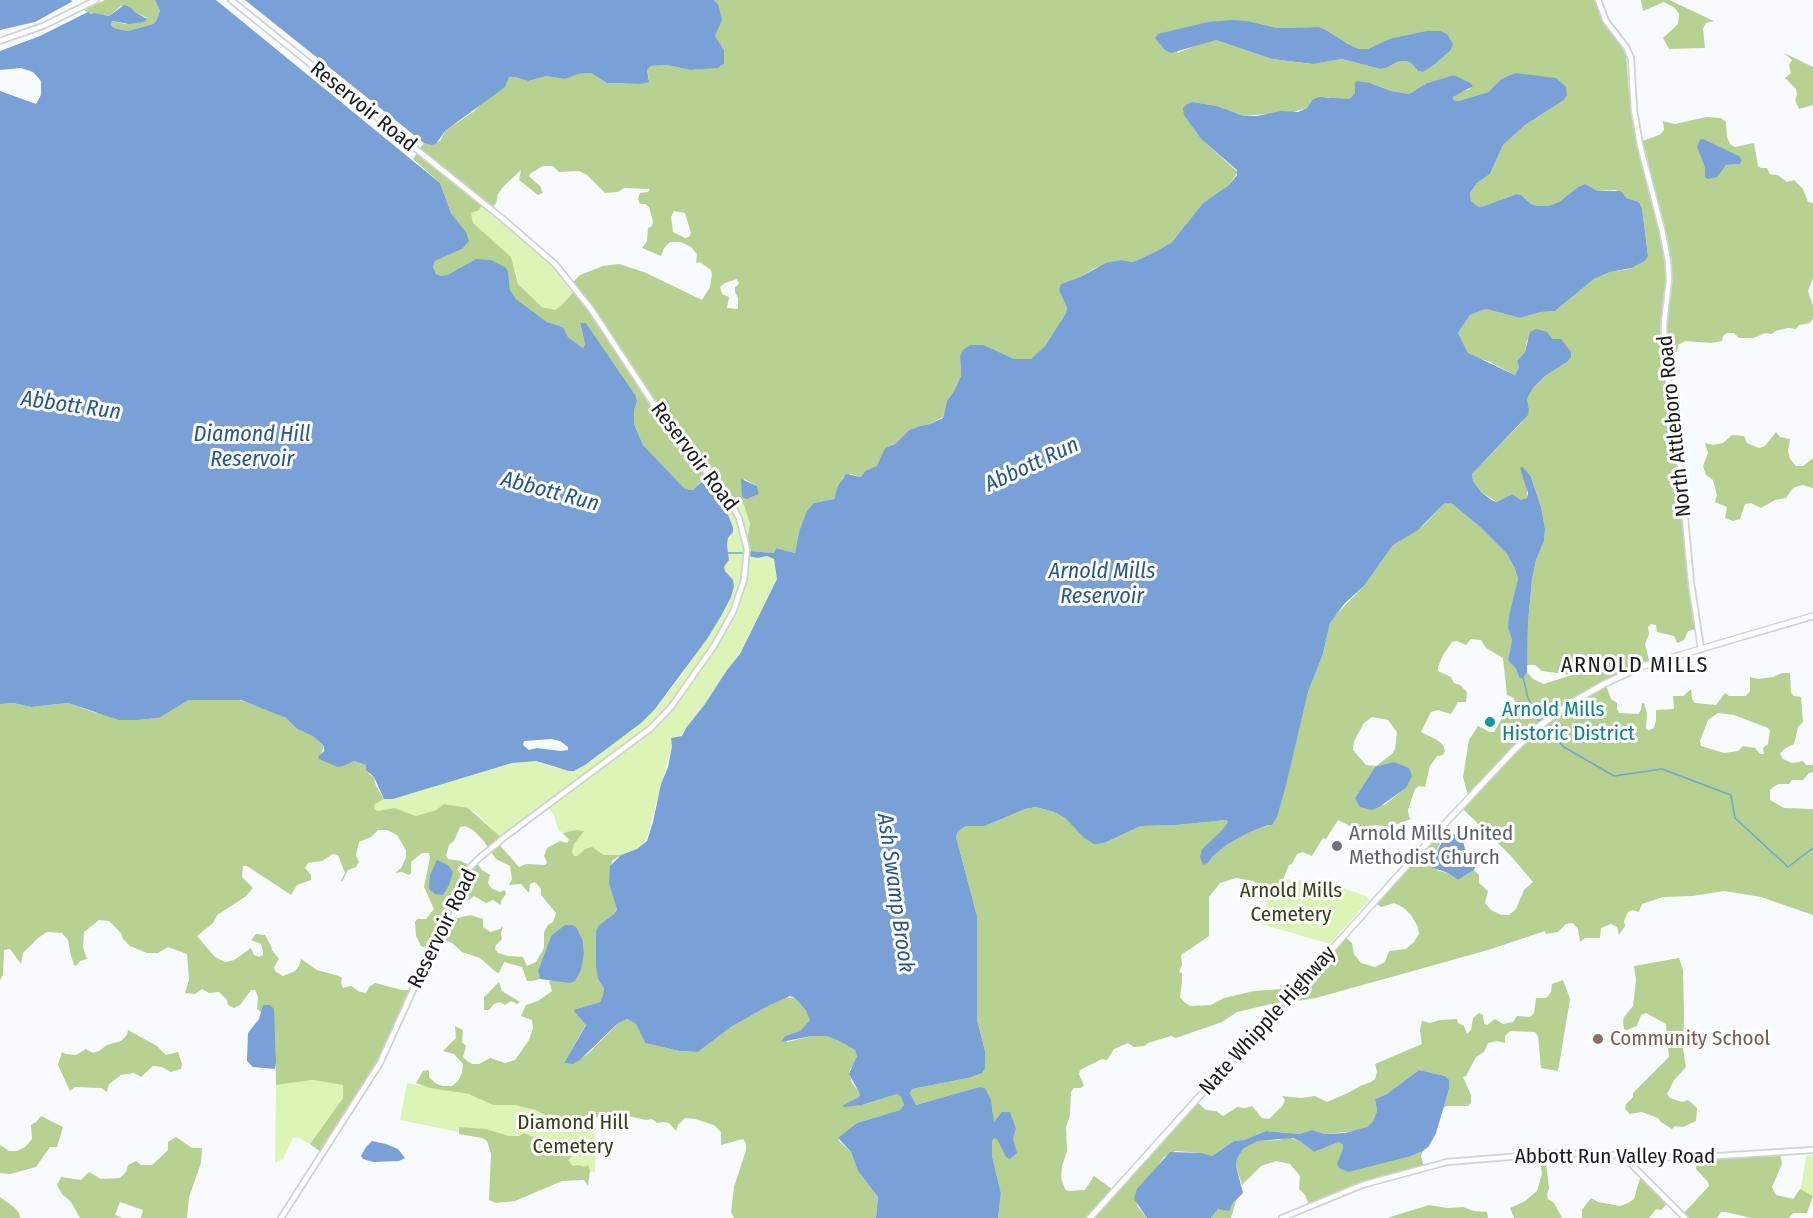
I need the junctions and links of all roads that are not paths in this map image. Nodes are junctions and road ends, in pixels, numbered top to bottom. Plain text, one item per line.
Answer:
1 (96, 0) edge
2 (231, 0) edge
3 (1598, 0) edge
4 (0, 40) edge
5 (1813, 616) edge
6 (1701, 649) junction
7 (1813, 1150) edge
8 (1621, 1154) junction
9 (281, 1218) edge
10 (1090, 1218) edge
11 (1282, 1218) edge
12 (1685, 1218) edge

1 - 4 street
2 - 9 street, Reservoir Road
3 - 6 street, North Attleboro Road
5 - 6 main road, Nate Whipple Highway
6 - 10 main road, Nate Whipple Highway
7 - 8 street, Abbott Run Valley Road
8 - 11 street, Abbott Run Valley Road
8 - 12 street

